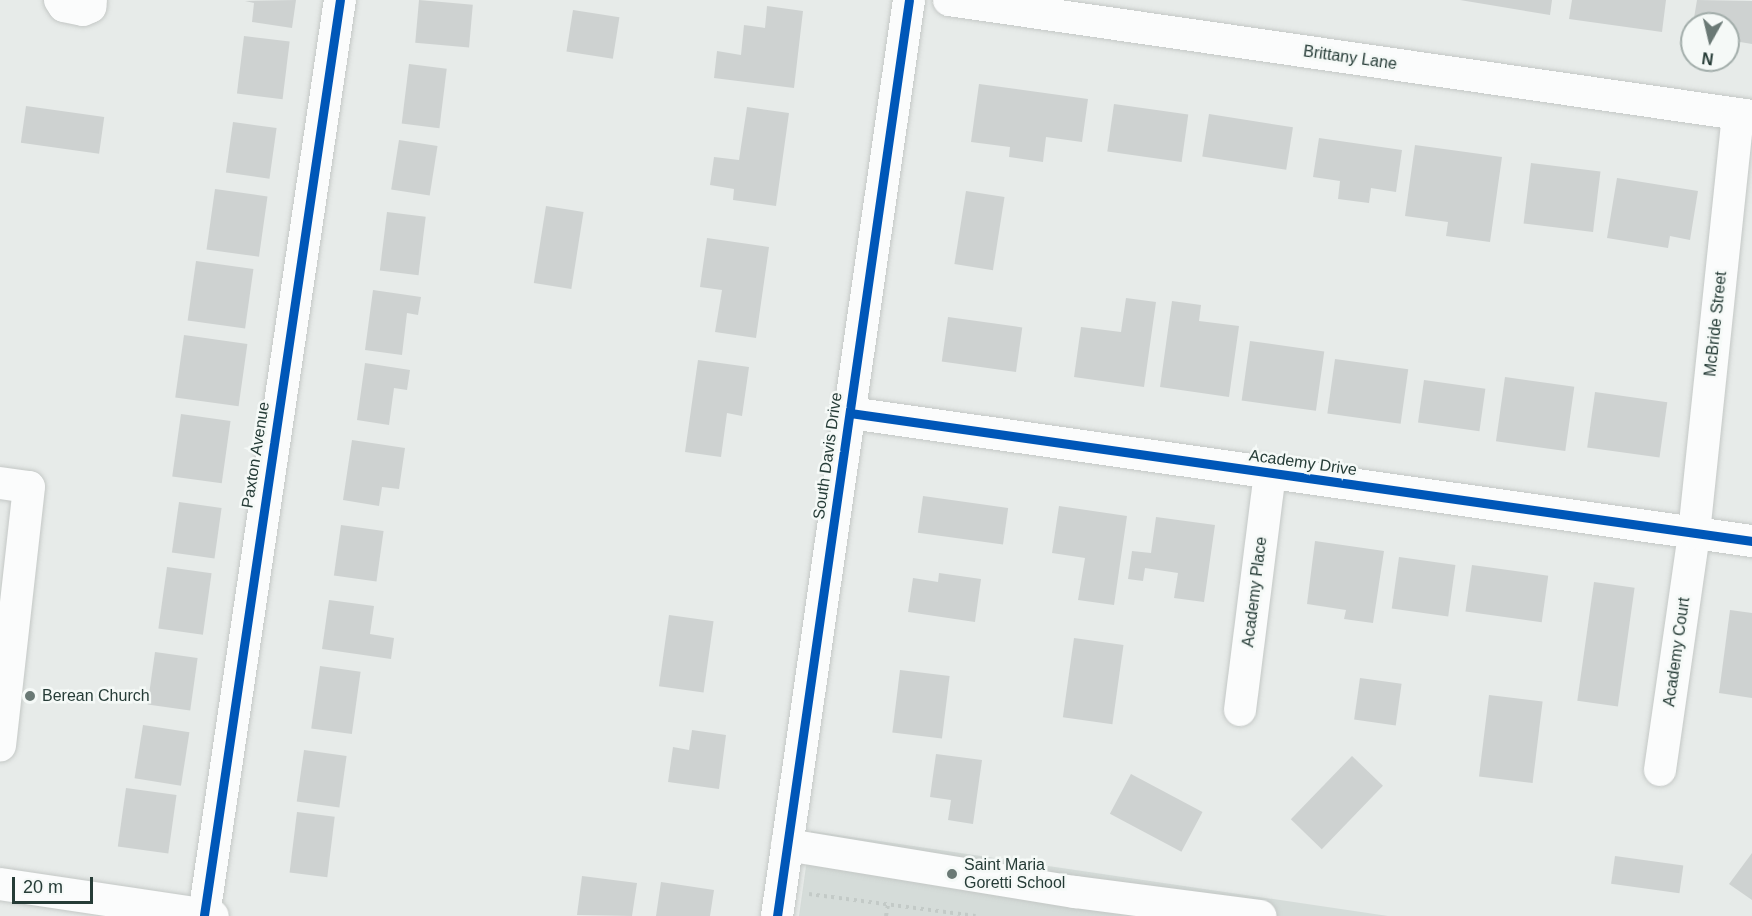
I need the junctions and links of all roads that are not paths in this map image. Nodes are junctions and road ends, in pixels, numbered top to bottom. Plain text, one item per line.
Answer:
1 (60, 0) edge
2 (91, 0) edge
3 (340, 0) edge
4 (909, 0) edge
5 (949, 0) edge
6 (1745, 115) edge
7 (850, 413) junction
8 (1270, 473) junction
9 (0, 483) edge
10 (1694, 533) junction
11 (1752, 541) edge
12 (5, 652) edge
13 (1240, 710) dead end
14 (0, 745) edge
15 (1660, 770) dead end
16 (787, 845) junction
17 (0, 884) edge
18 (208, 915) edge
19 (777, 916) edge
20 (1260, 916) edge

1 - 2 street
3 - 18 street, Paxton Avenue
4 - 7 street, South Davis Drive
5 - 6 street, Brittany Lane
6 - 10 street, McBride Street
7 - 8 street, Academy Drive
7 - 16 street, South Davis Drive
8 - 10 street, Academy Drive
8 - 13 street, Academy Place
9 - 12 street
10 - 11 street, Academy Drive
10 - 15 street, Academy Court
12 - 14 street
16 - 19 street, South Davis Drive
16 - 20 street
17 - 18 street

